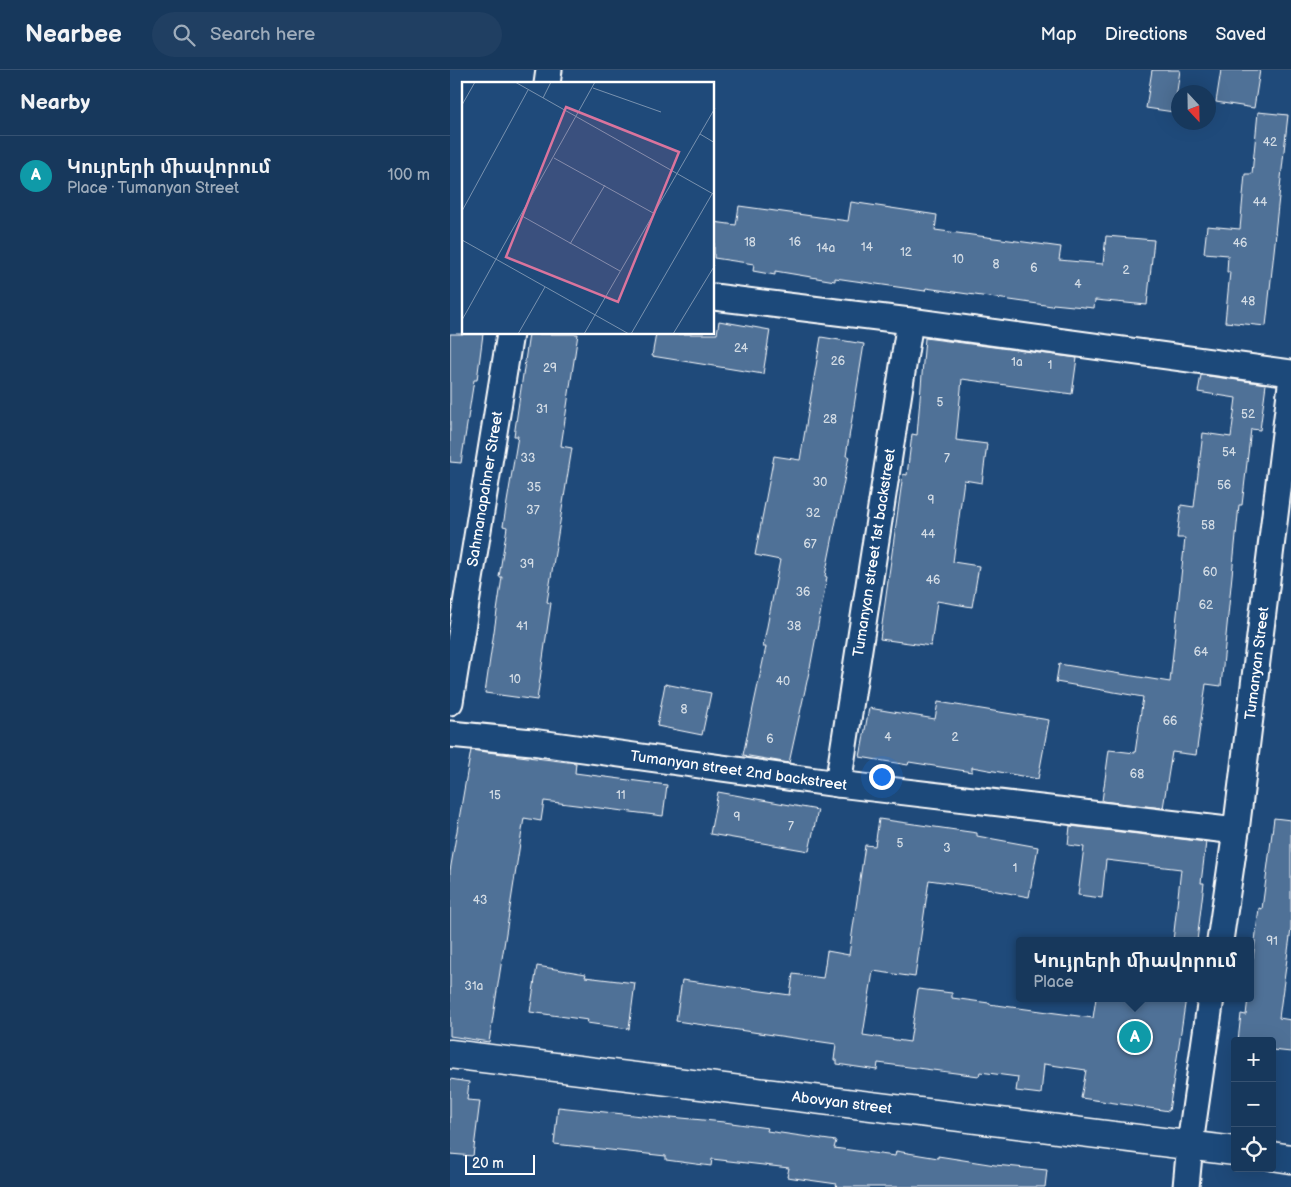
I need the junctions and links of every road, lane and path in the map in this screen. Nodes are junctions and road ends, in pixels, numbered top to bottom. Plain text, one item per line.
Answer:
1 (715, 297) edge
2 (910, 321) junction
3 (510, 335) edge
4 (1291, 373) edge
5 (1291, 385) edge
6 (450, 702) edge
7 (450, 734) edge
8 (838, 784) junction
9 (1236, 831) junction
10 (1221, 937) edge
11 (1210, 1002) edge
12 (450, 1054) edge
13 (1190, 1144) junction
14 (1231, 1150) edge
15 (1276, 1157) edge
16 (1291, 1159) edge
17 (1186, 1187) edge

1 - 2 street
2 - 4 street
2 - 8 street, Tumanyan street 1st backstreet
3 - 6 street, Sahmanapahner Street
5 - 9 street, Tumanyan Street
7 - 8 street, Tumanyan street 2nd backstreet
8 - 9 street, Tumanyan street 2nd backstreet
9 - 10 street, Tumanyan Street
11 - 13 street
12 - 13 main road, Abovyan street
13 - 14 main road, Abovyan street
13 - 17 street
15 - 16 main road

